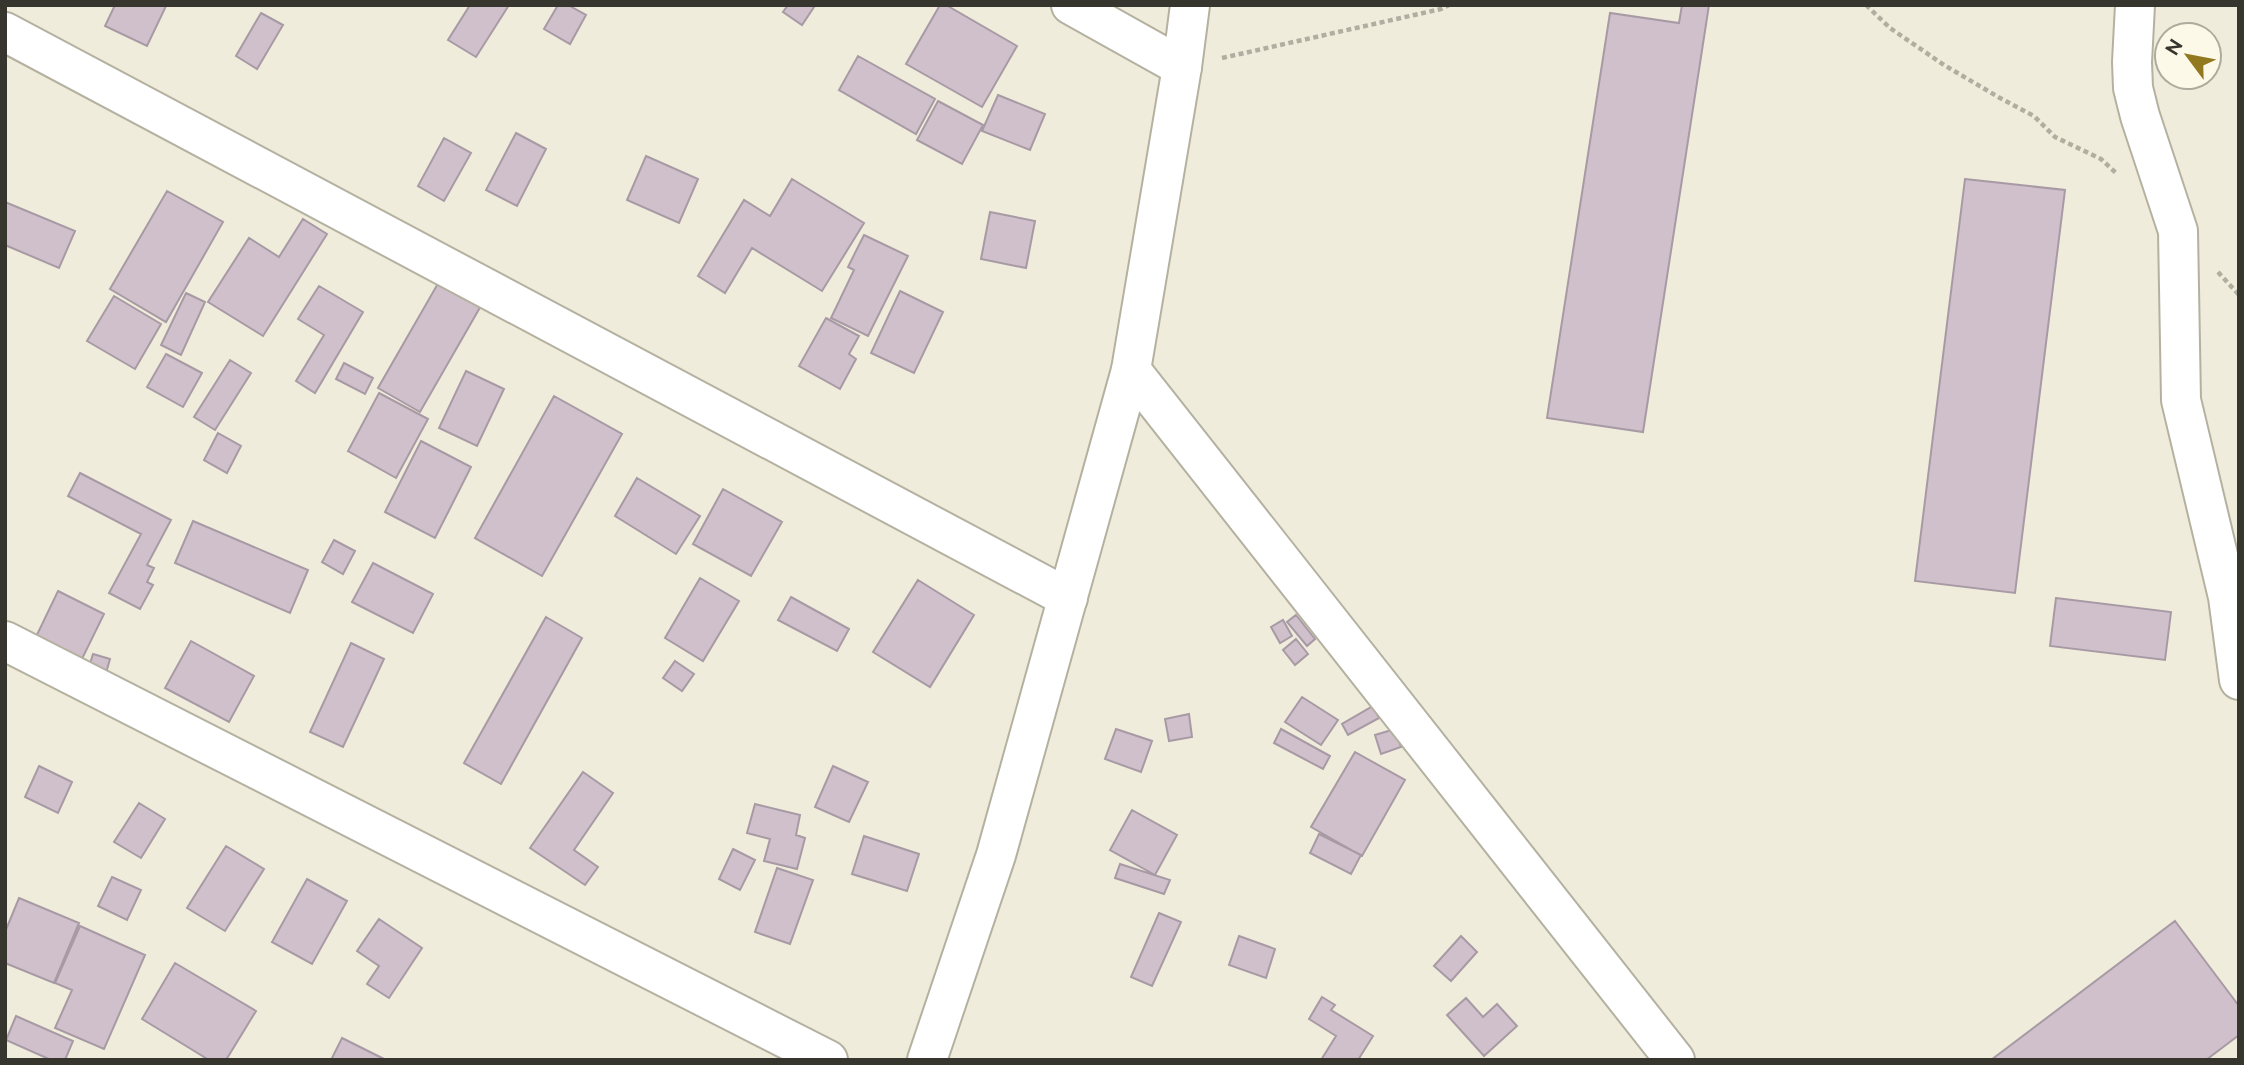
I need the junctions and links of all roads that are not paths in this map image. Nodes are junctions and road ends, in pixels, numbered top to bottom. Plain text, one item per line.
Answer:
1 (1071, 5) edge
2 (1190, 5) edge
3 (2135, 5) edge
4 (5, 32) edge
5 (1182, 67) junction
6 (1132, 370) junction
7 (1068, 598) junction
8 (5, 641) edge
9 (2239, 680) edge
10 (828, 1060) edge
11 (927, 1060) edge
12 (1675, 1060) edge

1 - 5 street
2 - 5 street
3 - 9 street
4 - 7 street
5 - 6 street
6 - 7 street
6 - 12 street
7 - 11 street
8 - 10 street

